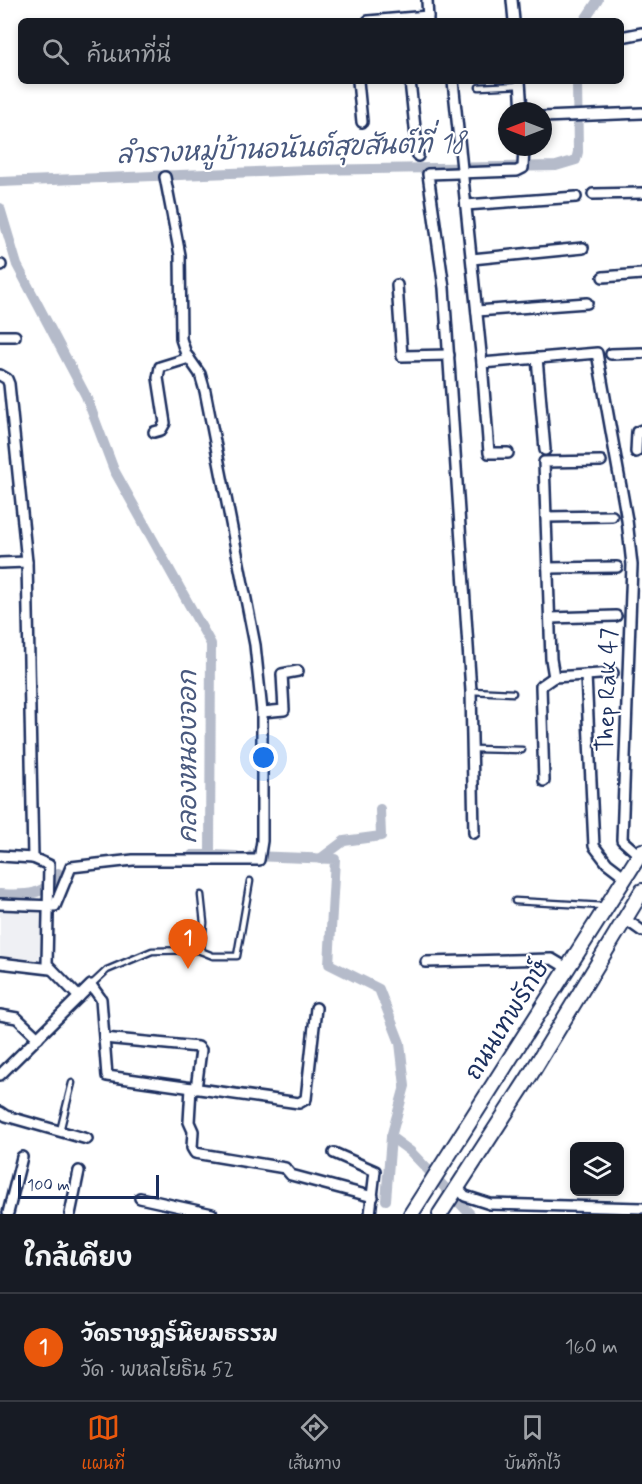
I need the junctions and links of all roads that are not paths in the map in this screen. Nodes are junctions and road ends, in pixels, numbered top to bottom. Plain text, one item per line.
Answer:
1 (427, 0) edge
2 (512, 0) edge
3 (428, 18) edge
4 (514, 18) edge
5 (642, 33) edge
6 (624, 36) edge
7 (358, 84) edge
8 (410, 84) edge
9 (453, 84) edge
10 (510, 84) edge
11 (520, 84) edge
12 (479, 87) dead end
13 (521, 102) edge
14 (642, 113) edge
15 (552, 117) edge
16 (362, 122) dead end
17 (418, 156) dead end
18 (524, 156) edge
19 (462, 168) junction
20 (165, 177) dead end
21 (642, 193) edge
22 (592, 194) dead end
23 (576, 196) dead end
24 (466, 205) junction
25 (583, 248) dead end
26 (472, 259) junction
27 (642, 274) edge
28 (603, 277) dead end
29 (398, 285) dead end
30 (587, 303) dead end
31 (477, 311) junction
32 (0, 336) edge
33 (15, 336) dead end
34 (642, 353) edge
35 (611, 354) dead end
36 (448, 355) junction
37 (189, 358) junction
38 (537, 358) junction
39 (482, 363) junction
40 (0, 375) edge
41 (642, 430) edge
42 (154, 432) dead end
43 (545, 450) dead end
44 (636, 452) dead end
45 (508, 453) dead end
46 (601, 461) dead end
47 (612, 516) dead end
48 (546, 517) junction
49 (27, 562) junction
50 (0, 563) edge
51 (617, 567) dead end
52 (548, 568) junction
53 (616, 616) dead end
54 (550, 618) junction
55 (298, 671) dead end
56 (613, 673) dead end
57 (586, 675) junction
58 (554, 676) junction
59 (471, 691) junction
60 (513, 693) dead end
61 (262, 712) junction
62 (473, 749) junction
63 (522, 750) dead end
64 (544, 781) dead end
65 (474, 833) dead end
66 (641, 853) edge
67 (0, 856) edge
68 (33, 858) junction
69 (624, 876) junction
70 (250, 881) dead end
71 (642, 891) edge
72 (201, 895) dead end
73 (515, 901) dead end
74 (0, 904) edge
75 (49, 904) junction
76 (607, 906) junction
77 (625, 919) junction
78 (642, 931) edge
79 (201, 951) junction
80 (426, 962) dead end
81 (0, 963) edge
82 (567, 968) junction
83 (50, 969) junction
84 (91, 985) junction
85 (79, 998) junction
86 (316, 1008) dead end
87 (0, 1015) edge
88 (38, 1038) junction
89 (104, 1038) junction
90 (0, 1075) edge
91 (72, 1083) dead end
92 (194, 1088) junction
93 (0, 1112) edge
94 (60, 1131) junction
95 (87, 1139) dead end
96 (334, 1153) dead end
97 (22, 1157) dead end
98 (79, 1171) dead end
99 (456, 1190) junction
100 (373, 1197) junction
101 (140, 1198) dead end
102 (642, 1208) edge
103 (178, 1210) edge
104 (442, 1211) edge
105 (7, 1213) edge
106 (70, 1214) edge
107 (212, 1214) edge
108 (370, 1214) edge
109 (411, 1214) edge

1 - 3 street
2 - 4 street
5 - 6 street
7 - 16 street
8 - 17 street
9 - 19 street
10 - 12 lane
11 - 13 street
14 - 15 street
18 - 19 street
19 - 24 street
19 - 36 street
20 - 37 street
21 - 22 street
23 - 24 street
24 - 26 street
25 - 26 street
26 - 31 street
27 - 28 street
29 - 36 street
30 - 31 street
31 - 39 street
32 - 33 street
34 - 35 street
36 - 59 street
37 - 42 street
37 - 61 street
38 - 39 street
38 - 43 street
38 - 66 street, Thep Rak 47
39 - 45 street
40 - 49 street
41 - 44 street
46 - 48 street
47 - 48 street
48 - 52 street
49 - 50 street
49 - 68 street
51 - 52 street
52 - 54 street
53 - 54 street
54 - 58 street
55 - 61 street
56 - 57 street
57 - 58 street
57 - 69 street
58 - 64 street
59 - 60 lane
59 - 62 street
61 - 75 street
62 - 63 lane
62 - 65 street
66 - 69 main road, ถนนเทพรักษ์
67 - 68 street
68 - 75 street
69 - 76 main road, ถนนเทพรักษ์
70 - 79 lane
71 - 77 main road, ถนนเทพรักษ์
72 - 79 lane
73 - 76 lane
74 - 75 street
75 - 83 street
76 - 82 main road, ถนนเทพรักษ์
77 - 78 street
77 - 99 main road, ถนนเทพรักษ์
79 - 84 lane
80 - 82 street
81 - 83 street
82 - 109 main road, ถนนเทพรักษ์
83 - 85 street
84 - 85 street
84 - 89 street
85 - 88 street
86 - 92 street
87 - 88 street
88 - 90 street
89 - 92 street
89 - 92 street
91 - 94 lane
92 - 100 street
93 - 94 street
94 - 95 street
96 - 100 street
97 - 105 street
98 - 106 street
99 - 102 street
99 - 104 main road, ถนนเทพรักษ์
100 - 108 street
101 - 103 street
103 - 107 street

